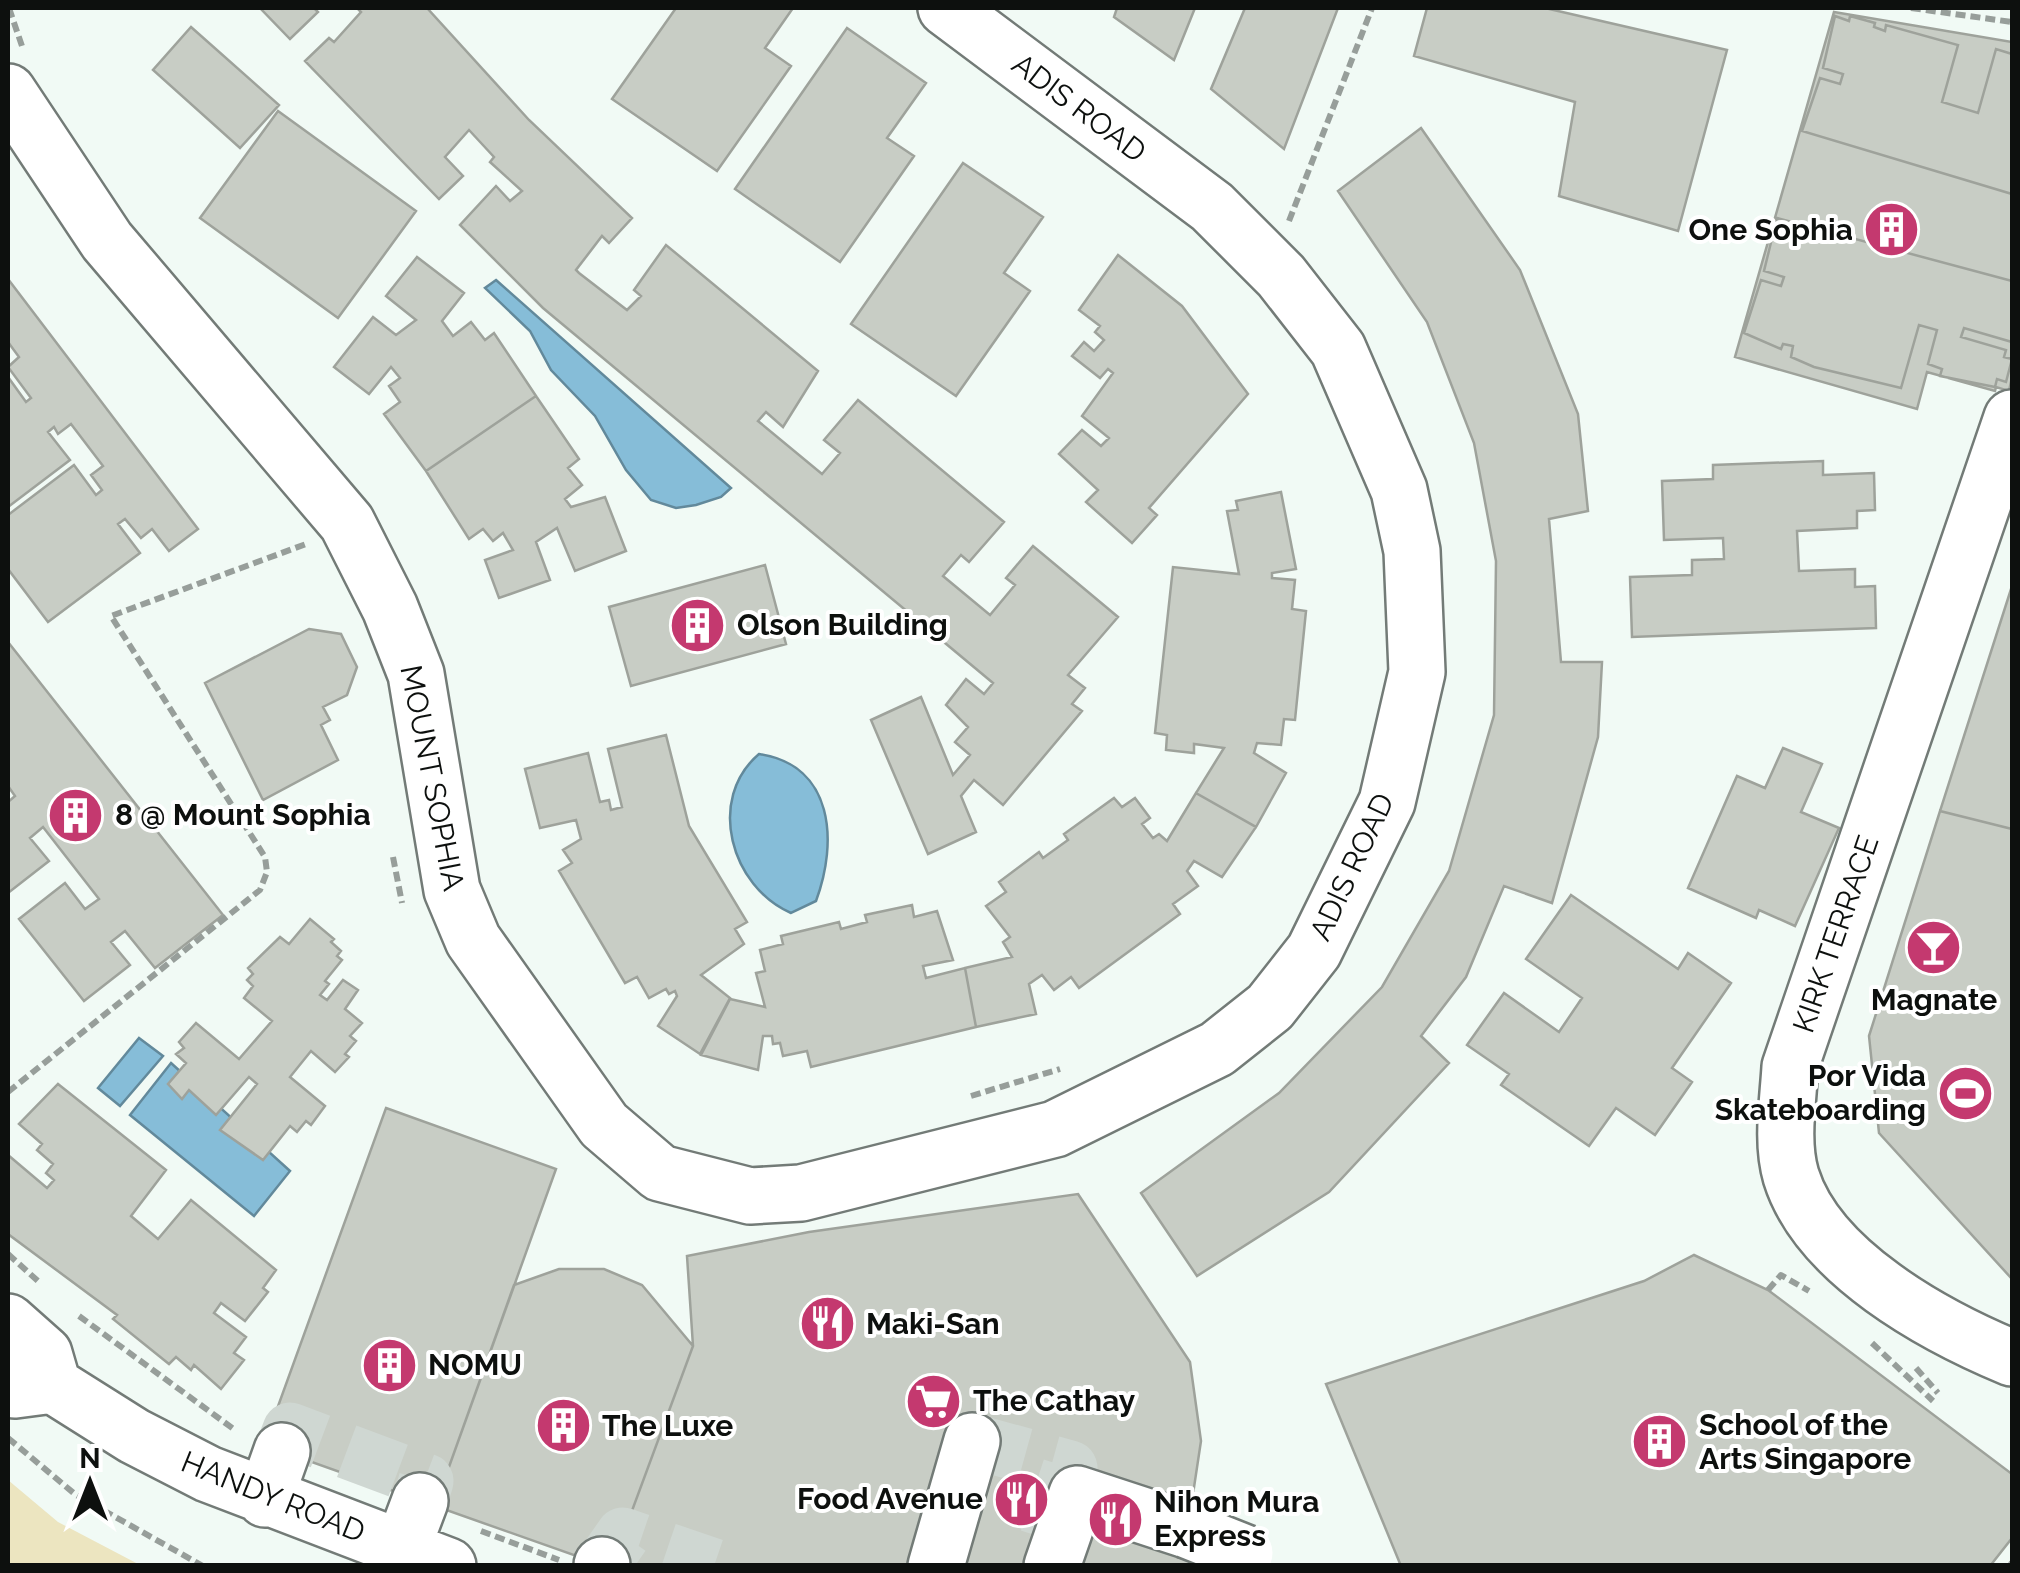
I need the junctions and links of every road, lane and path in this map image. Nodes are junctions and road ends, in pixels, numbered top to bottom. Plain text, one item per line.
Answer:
1 (8, 8) edge
2 (946, 8) edge
3 (1372, 8) edge
4 (1910, 8) edge
5 (2012, 22) edge
6 (16, 73) edge
7 (1282, 276) junction
8 (2012, 418) edge
9 (348, 523) junction
10 (1076, 1064) dead end
11 (8, 1092) edge
12 (959, 1100) dead end
13 (709, 1188) joint
14 (1768, 1290) dead end
15 (1822, 1299) dead end
16 (8, 1322) edge
17 (1863, 1334) dead end
18 (2012, 1358) edge
19 (30, 1385) edge
20 (1932, 1401) dead end
21 (8, 1437) edge
22 (972, 1441) dead end
23 (423, 1538) edge
24 (1245, 1559) edge
25 (203, 1566) edge
26 (936, 1566) edge
27 (1052, 1566) edge

1 - 6 path
2 - 7 street, ADIS ROAD
3 - 7 path
4 - 5 path
6 - 9 street, MOUNT SOPHIA
7 - 13 street, ADIS ROAD
8 - 18 street, KIRK TERRACE
9 - 11 path
9 - 13 street, MOUNT SOPHIA
10 - 12 path
14 - 15 path
16 - 19 street, HANDY ROAD
17 - 20 path
19 - 23 street, HANDY ROAD
21 - 25 path
22 - 26 street
24 - 27 street, bridge

